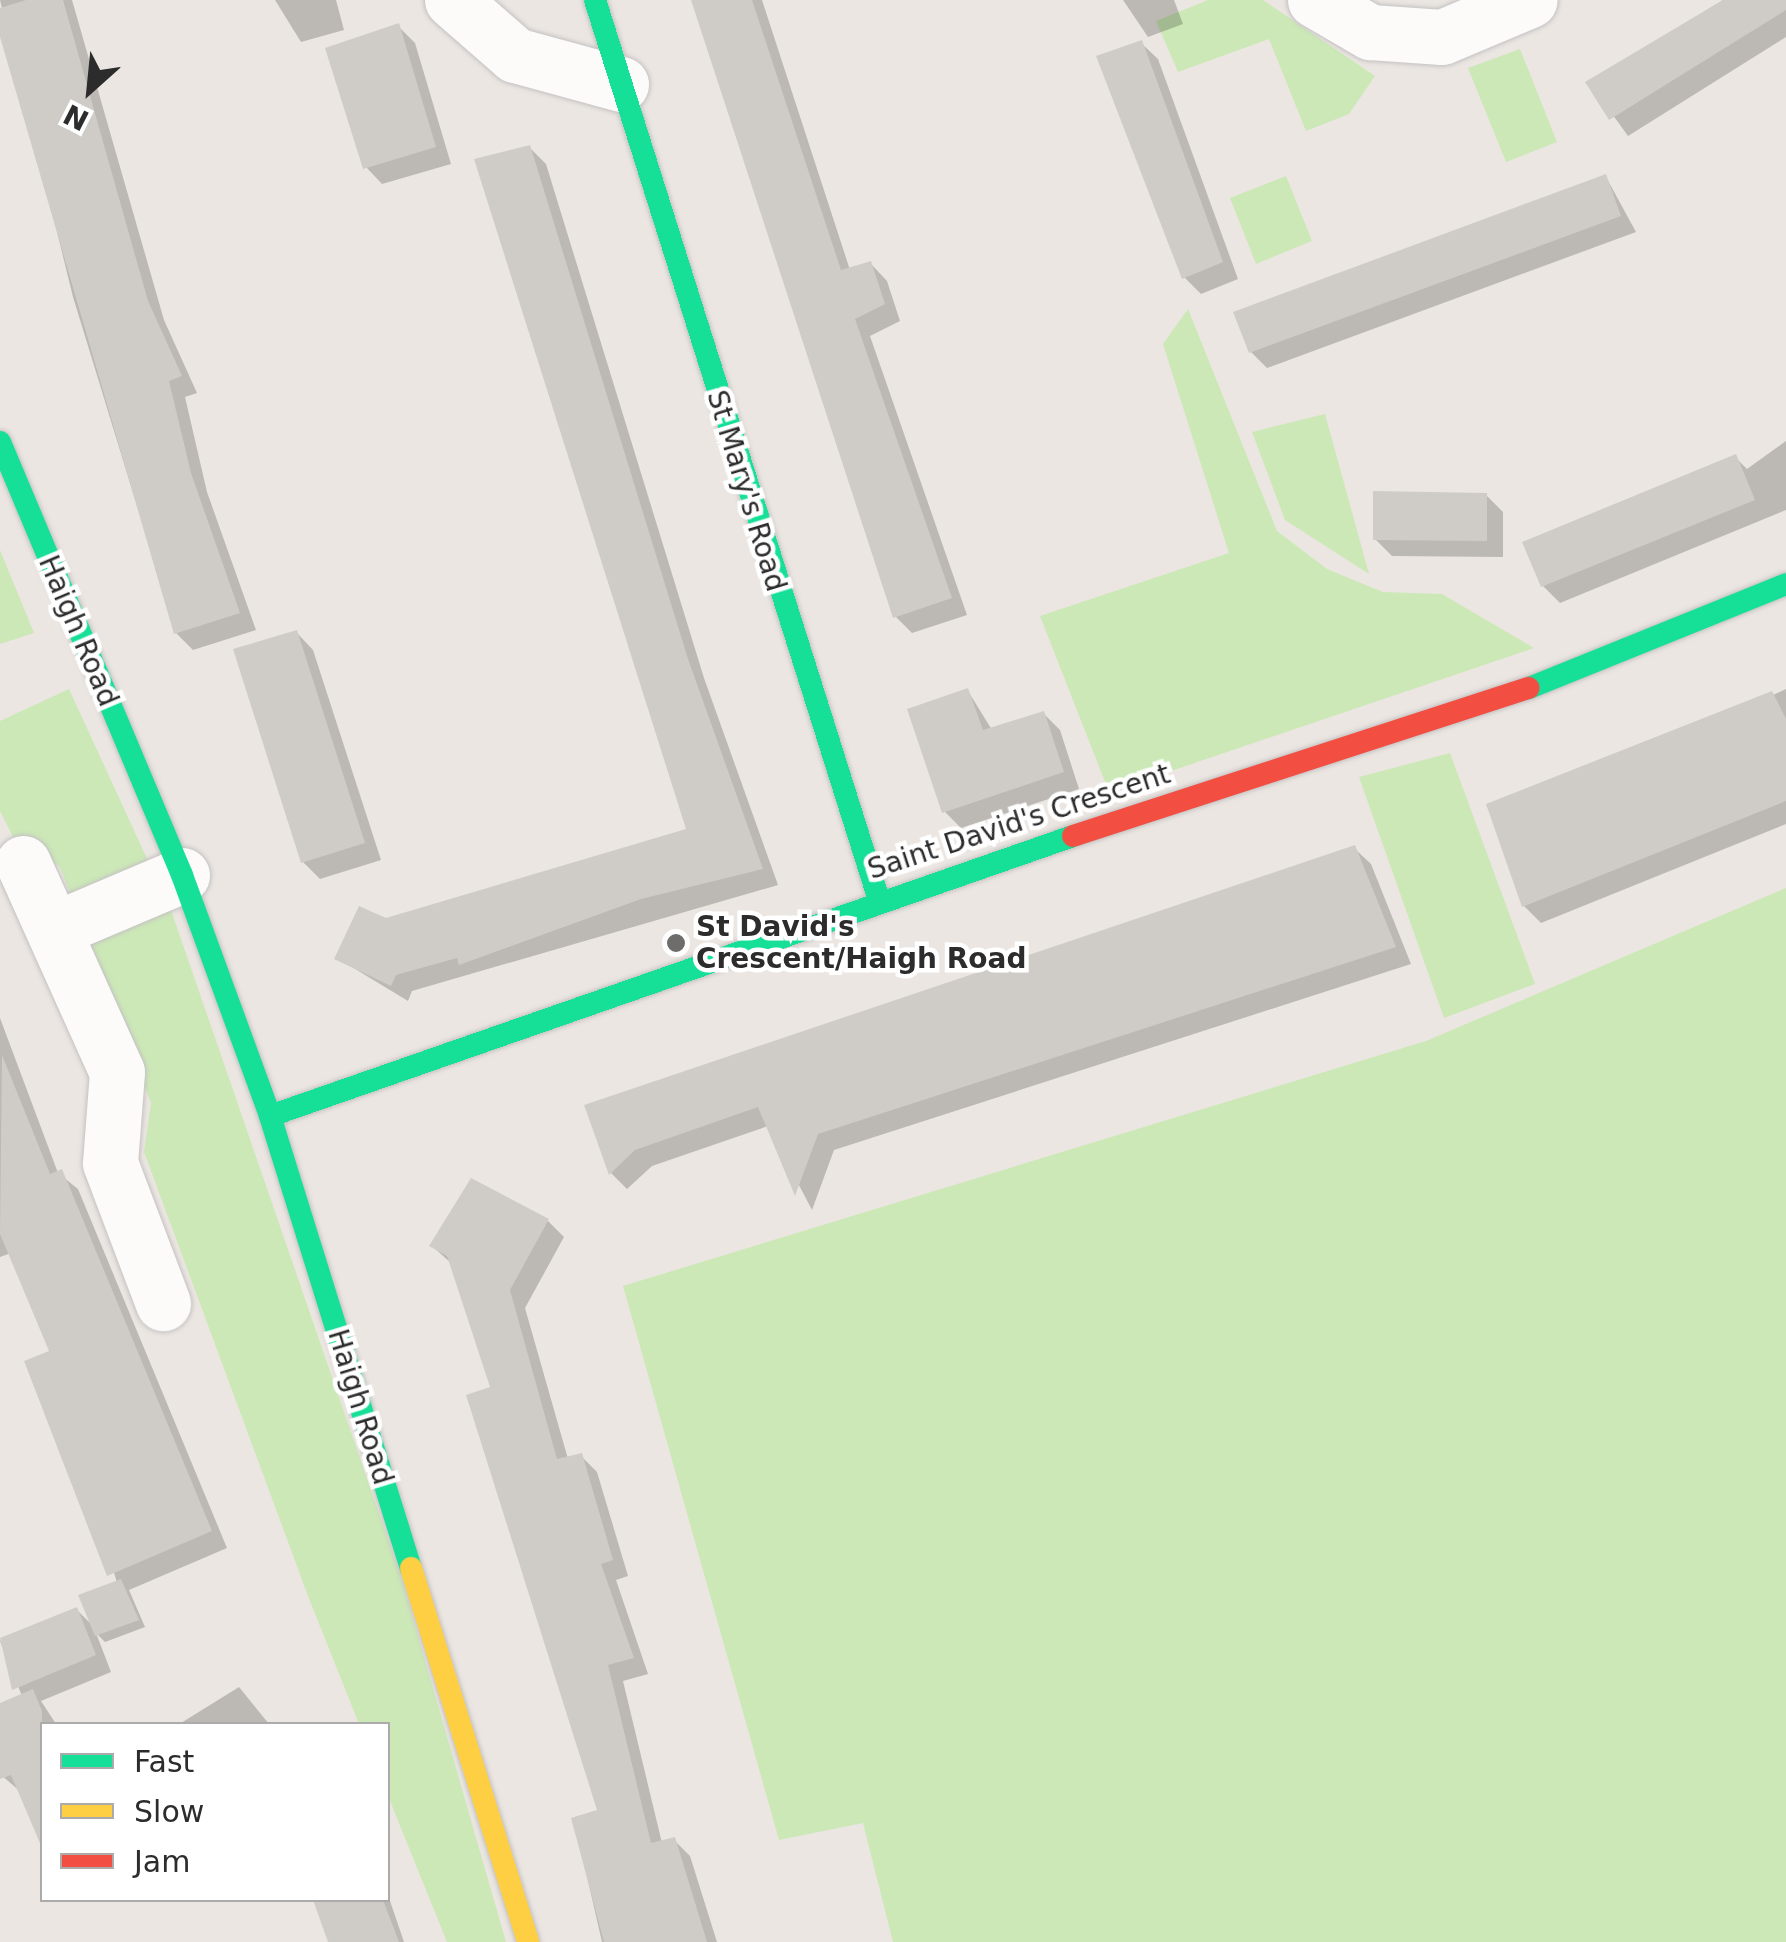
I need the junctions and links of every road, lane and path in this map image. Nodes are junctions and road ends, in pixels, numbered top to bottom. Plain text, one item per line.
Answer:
1 (452, 0) edge
2 (595, 0) edge
3 (1315, 0) edge
4 (1530, 0) edge
5 (620, 84) junction
6 (0, 442) edge
7 (1786, 584) edge
8 (24, 863) dead end
9 (182, 876) junction
10 (878, 897) junction
11 (55, 929) junction
12 (270, 1116) junction
13 (163, 1303) dead end
14 (528, 1942) edge

1 - 5 street
2 - 5 street, St Mary's Road
3 - 4 street
5 - 10 street, St Mary's Road
6 - 9 street, Haigh Road
7 - 10 street, Saint David's Crescent
8 - 11 street
9 - 11 street
9 - 12 street, Haigh Road
10 - 12 street, Saint David's Crescent
11 - 13 street
12 - 14 street, Haigh Road

